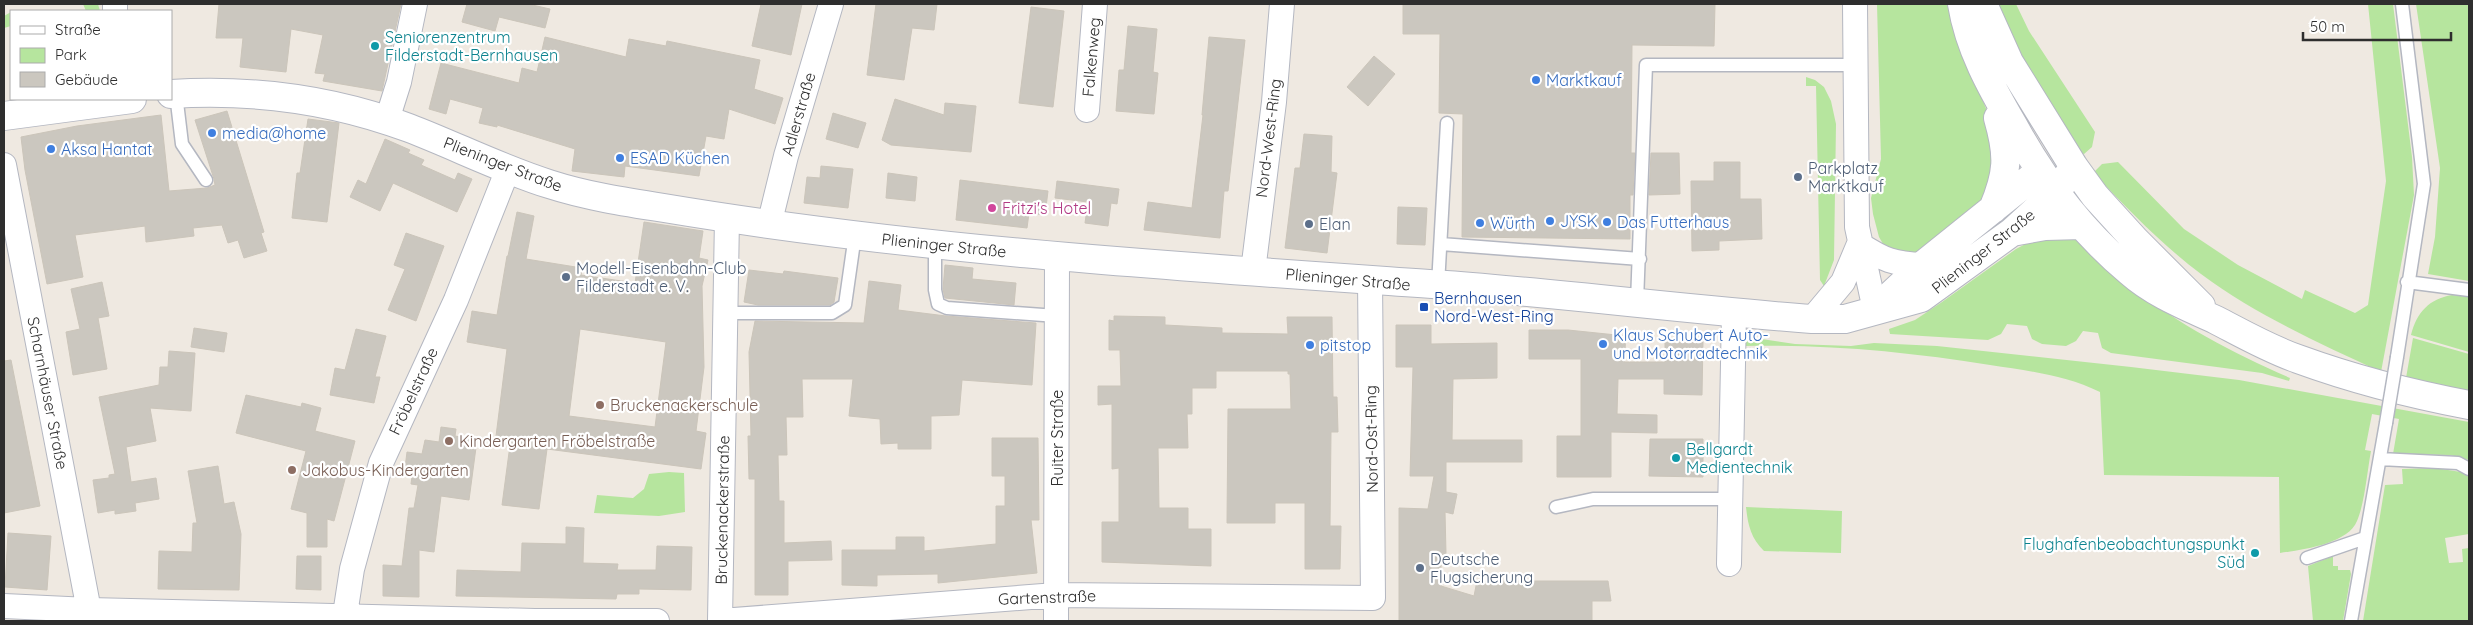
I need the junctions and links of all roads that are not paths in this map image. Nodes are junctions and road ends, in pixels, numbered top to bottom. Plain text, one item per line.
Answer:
1 (414, 4) edge
2 (831, 4) edge
3 (1095, 4) edge
4 (1282, 4) edge
5 (1855, 4) edge
6 (1962, 4) edge
7 (1983, 4) edge
8 (2402, 4) edge
9 (1855, 65) junction
10 (1988, 83) junction
11 (174, 94) edge
12 (123, 100) edge
13 (1087, 110) dead end
14 (4, 116) edge
15 (387, 120) junction
16 (1447, 123) dead end
17 (4, 165) edge
18 (2074, 167) junction
19 (508, 169) junction
20 (2040, 171) junction
21 (206, 180) dead end
22 (2056, 192) junction
23 (1993, 209) junction
24 (727, 218) junction
25 (769, 225) junction
26 (2082, 225) junction
27 (2012, 232) junction
28 (855, 235) junction
29 (1441, 244) junction
30 (1859, 244) junction
31 (935, 245) junction
32 (1057, 255) junction
33 (1640, 259) junction
34 (1923, 264) junction
35 (1253, 271) junction
36 (1370, 280) junction
37 (2408, 282) junction
38 (1438, 285) junction
39 (2469, 290) edge
40 (1637, 302) junction
41 (1875, 310) junction
42 (725, 313) junction
43 (1734, 313) junction
44 (1057, 316) junction
45 (1812, 319) junction
46 (2216, 321) junction
47 (2469, 405) edge
48 (2380, 459) junction
49 (2469, 469) edge
50 (1730, 499) junction
51 (1556, 507) dead end
52 (2365, 538) junction
53 (2307, 558) dead end
54 (1729, 564) dead end
55 (1056, 595) junction
56 (1373, 598) joint
57 (4, 606) edge
58 (90, 616) edge
59 (224, 617) edge
60 (344, 618) edge
61 (535, 621) edge
62 (657, 621) edge
63 (720, 621) edge
64 (1056, 621) edge
65 (2352, 621) edge

1 - 15 street
2 - 25 street, Adlerstraße
3 - 13 street, Falkenweg
4 - 35 street, Nord-West-Ring
5 - 9 street
6 - 10 main road
7 - 18 main road
8 - 37 lane
9 - 30 street
9 - 33 lane
10 - 20 main road
10 - 23 main road
11 - 15 main road, Plieninger Straße
11 - 21 lane
12 - 14 main road
15 - 19 main road, Plieninger Straße
16 - 29 lane
17 - 58 street, Scharnhäuser Straße
18 - 20 main road
18 - 22 main road, Plieninger Straße
18 - 46 main road
19 - 24 main road, Plieninger Straße
19 - 60 street, Fröbelstraße
20 - 22 main road
20 - 23 main road, Plieninger Straße
22 - 26 main road
22 - 27 main road, Plieninger Straße
23 - 34 main road, Plieninger Straße
24 - 25 main road, Plieninger Straße
24 - 42 street, Bruckenackerstraße
25 - 28 main road, Plieninger Straße
26 - 27 main road
26 - 46 main road
27 - 41 main road, Plieninger Straße
28 - 31 main road, Plieninger Straße
28 - 42 lane
29 - 33 lane
29 - 38 lane
30 - 34 street, Plieninger Straße
30 - 41 street
30 - 45 street
31 - 32 main road, Plieninger Straße
31 - 44 lane
32 - 35 main road, Plieninger Straße
32 - 44 street, Ruiter Straße
33 - 40 lane
34 - 41 main road, Plieninger Straße
35 - 36 main road, Plieninger Straße
36 - 38 main road, Plieninger Straße
36 - 56 street, Nord-Ost-Ring
37 - 39 lane
37 - 48 lane, bridge
38 - 40 main road, Plieninger Straße
40 - 43 main road, Plieninger Straße
41 - 45 main road, Plieninger Straße
42 - 63 street, Bruckenackerstraße
43 - 45 main road, Plieninger Straße
43 - 50 street
44 - 55 street, Ruiter Straße
46 - 47 main road
48 - 49 lane
48 - 52 lane
50 - 51 lane
50 - 54 street
52 - 53 lane
52 - 65 lane
55 - 56 street, Gartenstraße
55 - 63 street, Gartenstraße
55 - 64 street, Ruiter Straße
57 - 58 street
58 - 59 street
59 - 60 street
60 - 61 street
61 - 62 street

